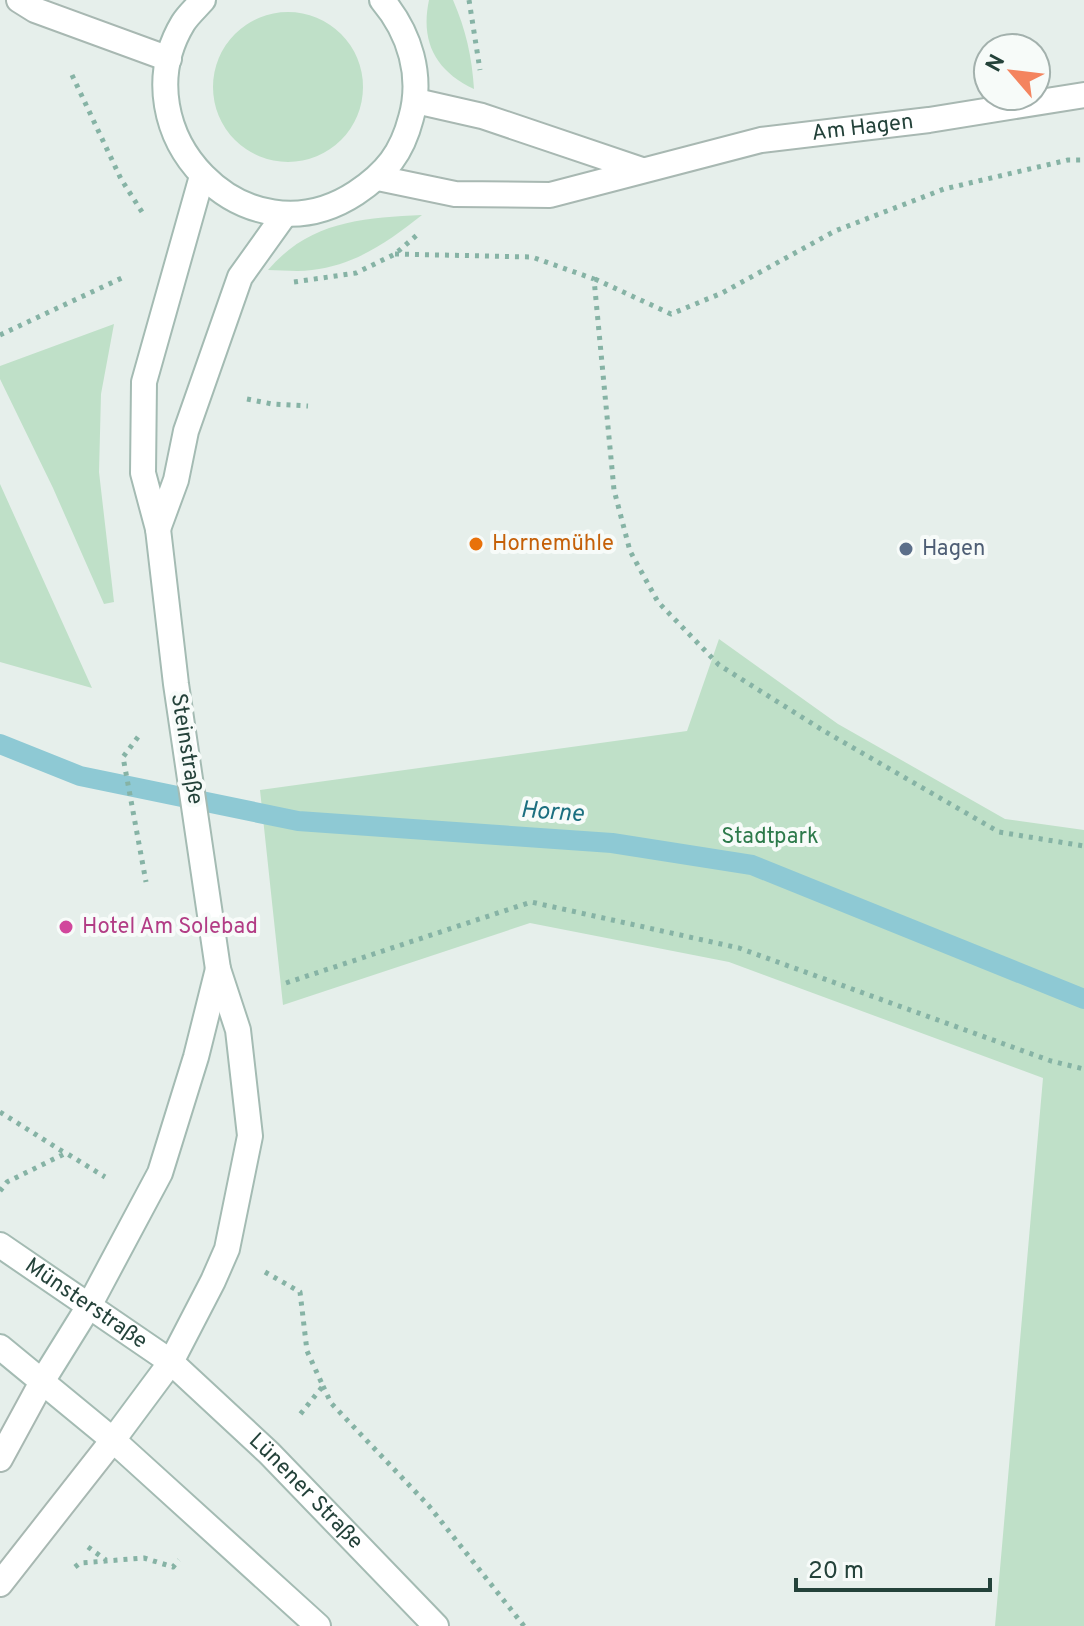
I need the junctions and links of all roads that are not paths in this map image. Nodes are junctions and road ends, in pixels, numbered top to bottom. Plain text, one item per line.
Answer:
1 (19, 0) edge
2 (203, 0) edge
3 (382, 0) edge
4 (169, 59) junction
5 (1084, 95) edge
6 (416, 101) junction
7 (642, 170) junction
8 (202, 176) junction
9 (378, 178) junction
10 (285, 214) junction
11 (158, 529) junction
12 (218, 969) junction
13 (0, 1245) edge
14 (89, 1306) junction
15 (0, 1347) edge
16 (171, 1362) junction
17 (43, 1380) junction
18 (113, 1440) junction
19 (0, 1459) edge
20 (0, 1584) edge
21 (318, 1626) edge
22 (436, 1626) edge

1 - 4 main road
2 - 4 main road
3 - 6 main road
4 - 8 main road
5 - 7 main road, Am Hagen
6 - 7 main road
6 - 9 main road
7 - 9 main road, Am Hagen
8 - 10 main road
8 - 11 main road, Steinstraße
9 - 10 main road
10 - 11 main road, Steinstraße
11 - 12 main road, Steinstraße
12 - 14 main road, Steinstraße
12 - 16 main road, Steinstraße
13 - 14 main road, Münsterstraße
14 - 16 main road, Münsterstraße
14 - 17 main road, Steinstraße
15 - 17 main road
16 - 18 main road, Steinstraße
16 - 22 main road, Lünener Straße
17 - 18 main road
17 - 19 main road, Steinstraße
18 - 20 main road, Steinstraße
18 - 21 main road

